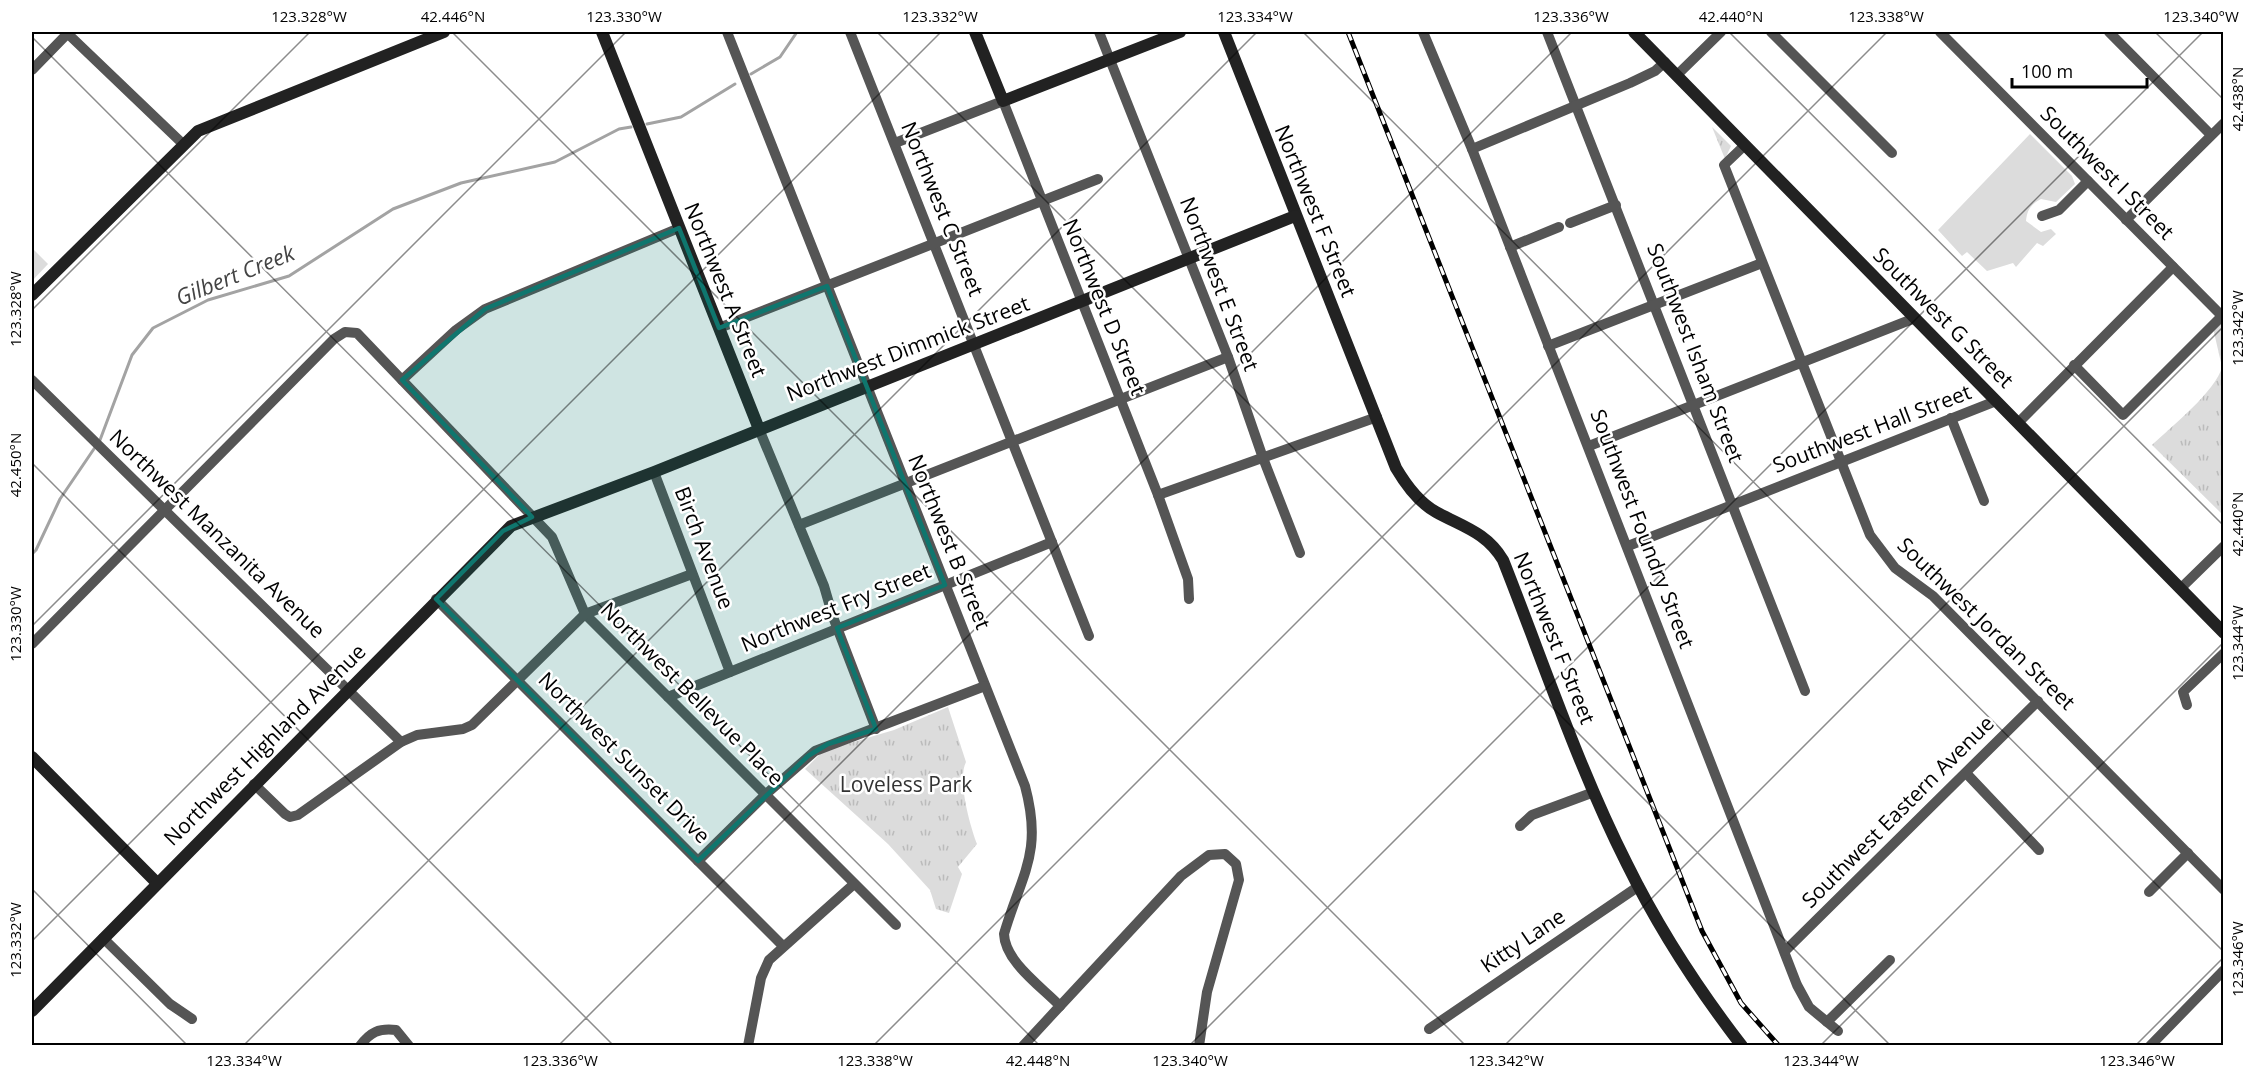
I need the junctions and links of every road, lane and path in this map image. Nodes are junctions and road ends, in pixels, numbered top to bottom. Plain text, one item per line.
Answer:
1 (68, 32) edge
2 (444, 32) edge
3 (602, 32) edge
4 (727, 32) edge
5 (850, 32) edge
6 (975, 32) edge
7 (1099, 32) edge
8 (1180, 32) edge
9 (1224, 32) edge
10 (1423, 32) edge
11 (1547, 32) edge
12 (1634, 32) edge
13 (1721, 32) edge
14 (1771, 32) edge
15 (1940, 32) edge
16 (2109, 32) edge
17 (1109, 59) junction
18 (1665, 62) junction
19 (32, 70) edge
20 (1677, 75) junction
21 (1003, 102) junction
22 (1577, 106) junction
23 (2223, 123) edge
24 (2211, 135) junction
25 (895, 143) junction
26 (183, 144) junction
27 (1745, 145) junction
28 (1472, 149) junction
29 (1892, 153) dead end
30 (1098, 180) dead end
31 (2088, 181) junction
32 (1041, 202) junction
33 (1616, 205) junction
34 (1295, 216) junction
35 (2042, 216) dead end
36 (2126, 220) junction
37 (679, 228) junction
38 (934, 244) junction
39 (1509, 247) junction
40 (1188, 258) junction
41 (1762, 263) junction
42 (2173, 267) junction
43 (827, 286) junction
44 (32, 295) edge
45 (1082, 302) junction
46 (1656, 306) junction
47 (1915, 318) junction
48 (719, 328) junction
49 (974, 344) junction
50 (1548, 346) junction
51 (1228, 357) junction
52 (1802, 362) junction
53 (2073, 365) junction
54 (32, 380) edge
55 (402, 380) junction
56 (865, 386) junction
57 (1120, 400) junction
58 (1996, 401) junction
59 (1694, 403) junction
60 (1377, 417) junction
61 (1951, 418) junction
62 (2018, 423) junction
63 (759, 429) junction
64 (1012, 442) junction
65 (1589, 446) junction
66 (1263, 458) junction
67 (1841, 462) junction
68 (654, 472) junction
69 (905, 484) junction
70 (1158, 495) junction
71 (1984, 501) dead end
72 (1733, 504) junction
73 (164, 509) junction
74 (534, 518) junction
75 (799, 525) junction
76 (1052, 542) junction
77 (1628, 546) junction
78 (2223, 546) edge
79 (1300, 553) dead end
80 (692, 574) junction
81 (945, 585) junction
82 (2180, 589) junction
83 (436, 599) junction
84 (1190, 599) dead end
85 (585, 614) junction
86 (837, 628) junction
87 (2223, 633) edge
88 (1089, 636) dead end
89 (32, 644) edge
90 (2223, 653) edge
91 (730, 672) junction
92 (518, 679) junction
93 (985, 686) junction
94 (348, 689) junction
95 (1804, 691) dead end
96 (668, 697) junction
97 (2038, 701) junction
98 (2187, 705) dead end
99 (876, 729) junction
100 (401, 742) junction
101 (32, 757) edge
102 (1966, 773) junction
103 (254, 784) junction
104 (1594, 792) junction
105 (765, 795) junction
106 (1520, 826) dead end
107 (2039, 850) dead end
108 (2188, 853) junction
109 (698, 861) junction
110 (157, 883) junction
111 (854, 884) junction
112 (1639, 886) junction
113 (2223, 890) edge
114 (2149, 892) dead end
115 (896, 925) dead end
116 (103, 938) junction
117 (783, 946) junction
118 (1785, 951) junction
119 (1890, 960) dead end
120 (2223, 970) edge
121 (1060, 1006) junction
122 (32, 1011) edge
123 (192, 1019) dead end
124 (1827, 1022) junction
125 (1430, 1029) dead end
126 (1838, 1031) dead end
127 (360, 1046) edge
128 (409, 1046) edge
129 (748, 1046) edge
130 (1023, 1046) edge
131 (1199, 1046) edge
132 (1742, 1046) edge
133 (2150, 1046) edge

1 - 19 street
1 - 26 street
2 - 26 main road
3 - 37 main road, Northwest A Street
4 - 43 street, Northwest B Street
5 - 25 street, Northwest C Street
6 - 21 main road, Northwest D Street
7 - 17 street, Northwest E Street
8 - 17 main road
9 - 34 main road, Northwest F Street
10 - 28 street, Southwest Foundry Street
11 - 22 street, Southwest Isham Street
12 - 18 main road, Southwest G Street
13 - 20 street
14 - 29 street
15 - 31 street, Southwest I Street
16 - 24 street
17 - 21 main road
17 - 40 street, Northwest E Street
18 - 20 main road, Southwest G Street
18 - 22 street
20 - 27 main road, Southwest G Street
21 - 25 street
21 - 32 street, Northwest D Street
22 - 28 street
22 - 33 street, Southwest Isham Street
23 - 24 street
24 - 36 street
25 - 38 street, Northwest C Street
26 - 44 main road
27 - 41 street, Southwest Jordan Street
27 - 47 main road, Southwest G Street
28 - 39 street, Southwest Foundry Street
30 - 32 street
31 - 35 street
31 - 36 street, Southwest I Street
32 - 38 street
32 - 45 street, Northwest D Street
33 - 39 street
33 - 46 street, Southwest Isham Street
34 - 40 main road, Northwest Dimmick Street
34 - 60 main road, Northwest F Street
36 - 42 street, Southwest I Street
37 - 48 main road, Northwest A Street
37 - 55 street
38 - 43 street
38 - 49 street, Northwest C Street
39 - 50 street, Southwest Foundry Street
40 - 45 main road, Northwest Dimmick Street
40 - 51 street, Northwest E Street
41 - 46 street
41 - 52 street, Southwest Jordan Street
42 - 53 street
42 - 53 street, Southwest I Street
43 - 48 street
43 - 56 street, Northwest B Street
45 - 49 main road, Northwest Dimmick Street
45 - 57 street, Northwest D Street
46 - 50 street
46 - 59 street, Southwest Isham Street
47 - 52 street
47 - 58 main road, Southwest G Street
48 - 63 main road, Northwest A Street
49 - 56 main road, Northwest Dimmick Street
49 - 64 street, Northwest C Street
50 - 65 street, Southwest Foundry Street
51 - 57 street
51 - 66 street, Northwest E Street
52 - 59 street
52 - 67 street, Southwest Jordan Street
53 - 62 street
54 - 73 street, Northwest Manzanita Avenue
55 - 73 street, Northwest Bellevue Place
55 - 74 street, Northwest Bellevue Place
56 - 63 main road, Northwest Dimmick Street
56 - 69 street, Northwest B Street
57 - 64 street
57 - 70 street, Northwest D Street
58 - 61 street, Southwest Hall Street
58 - 62 main road, Southwest G Street
59 - 65 street
59 - 72 street, Southwest Isham Street
60 - 66 street
60 - 104 main road, Northwest F Street
61 - 67 street, Southwest Hall Street
61 - 71 street
62 - 82 main road, Southwest G Street
63 - 68 main road, Northwest Dimmick Street
63 - 75 street, Northwest A Street
64 - 69 street
64 - 76 street, Northwest C Street
65 - 77 street, Southwest Foundry Street
66 - 70 street
66 - 79 street, Northwest E Street
67 - 72 street, Southwest Hall Street
67 - 97 street, Southwest Jordan Street
68 - 74 main road, Northwest Dimmick Street
68 - 80 street, Birch Avenue
69 - 75 street
69 - 81 street, Northwest B Street
70 - 84 street, Northwest D Street
72 - 77 street, Southwest Hall Street
72 - 95 street, Southwest Isham Street
73 - 89 street
73 - 94 street, Northwest Manzanita Avenue
74 - 83 main road, Northwest Highland Avenue
74 - 85 street, Northwest Bellevue Place
75 - 86 street, Northwest A Street
76 - 81 street, Northwest Fry Street
76 - 88 street, Northwest C Street
77 - 118 street, Southwest Foundry Street
78 - 82 street
80 - 85 street
80 - 91 street, Birch Avenue
81 - 86 street, Northwest Fry Street
81 - 93 street, Northwest B Street
82 - 87 main road, Southwest G Street
83 - 92 street, Northwest Sunset Drive
83 - 94 main road, Northwest Highland Avenue
85 - 92 street
85 - 96 street, Northwest Bellevue Place
86 - 91 street, Northwest Fry Street
86 - 99 street, Northwest A Street
90 - 98 street
91 - 96 street, Northwest Fry Street
92 - 100 street
92 - 109 street, Northwest Sunset Drive
93 - 99 street
93 - 121 street, Northwest B Street
94 - 100 street, Northwest Manzanita Avenue
94 - 103 main road, Northwest Highland Avenue
96 - 105 street, Northwest Bellevue Place
97 - 102 street, Southwest Eastern Avenue
97 - 108 street, Southwest Jordan Street
99 - 105 street
100 - 103 street
101 - 110 main road
102 - 107 street
102 - 118 street, Southwest Eastern Avenue
103 - 110 main road, Northwest Highland Avenue
104 - 106 street
104 - 112 main road, Northwest F Street
105 - 109 street
105 - 111 street, Northwest Bellevue Place
108 - 113 street, Southwest Jordan Street
108 - 114 street
109 - 117 street, Northwest Sunset Drive
110 - 116 main road, Northwest Highland Avenue
111 - 115 street, Northwest Bellevue Place
111 - 117 street
112 - 125 street, Kitty Lane
112 - 132 main road, Northwest F Street
116 - 122 main road, Northwest Highland Avenue
116 - 123 street
117 - 129 street
118 - 124 street, Southwest Foundry Street
119 - 124 street
120 - 133 street
121 - 130 street
121 - 131 street
124 - 126 street, Southwest Foundry Street
127 - 128 street

